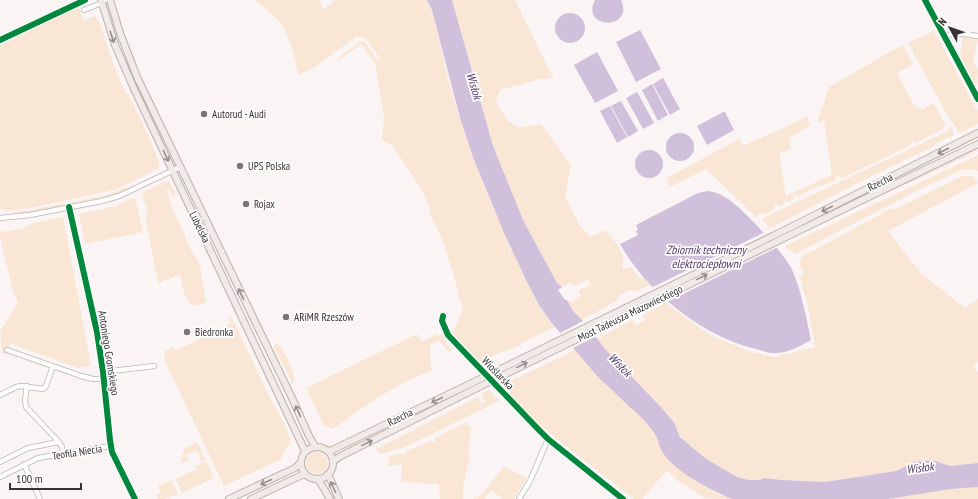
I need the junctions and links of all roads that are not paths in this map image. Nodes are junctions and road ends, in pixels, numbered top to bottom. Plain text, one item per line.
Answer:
1 (85, 0) edge
2 (110, 0) edge
3 (925, 0) edge
4 (103, 1) edge
5 (84, 10) dead end
6 (944, 36) junction
7 (978, 36) edge
8 (0, 40) edge
9 (142, 87) junction
10 (135, 91) junction
11 (978, 99) edge
12 (978, 133) edge
13 (978, 144) edge
14 (180, 167) junction
15 (172, 170) junction
16 (69, 207) junction
17 (0, 218) edge
18 (784, 234) junction
19 (443, 316) dead end
20 (7, 350) dead end
21 (53, 366) junction
22 (154, 366) dead end
23 (103, 372) junction
24 (104, 379) junction
25 (27, 386) junction
26 (473, 386) junction
27 (0, 395) edge
28 (548, 439) junction
29 (59, 442) junction
30 (111, 446) junction
31 (315, 446) junction
32 (328, 450) junction
33 (306, 451) junction
34 (63, 454) junction
35 (333, 461) junction
36 (0, 462) edge
37 (300, 463) junction
38 (24, 464) junction
39 (328, 474) junction
40 (306, 475) junction
41 (0, 477) edge
42 (318, 479) junction
43 (40, 499) edge
44 (134, 499) edge
45 (229, 499) edge
46 (251, 499) edge
47 (330, 499) edge
48 (339, 499) edge
49 (519, 499) edge
50 (623, 499) edge

1 - 8 street
2 - 9 main road, Lubelska
3 - 6 street
4 - 5 street
4 -> 10 main road, Lubelska
6 - 7 street
6 - 11 street
9 - 10 main road
9 - 14 main road, Lubelska
10 -> 15 main road, Lubelska
12 -> 18 main road, Rzecha
13 - 18 main road, Rzecha
14 - 15 street
31 -> 14 main road, Lubelska
15 - 16 street
15 - 33 main road, Lubelska
16 - 17 street
16 - 23 street, Antoniego Gromskiego
18 - 26 main road, Most Tadeusza Mazowieckiego, bridge
19 - 28 street, Wioślarska
20 - 21 street, Antoniego Gromskiego
21 - 24 street, Antoniego Gromskiego
21 - 25 street
22 - 23 street
23 - 24 street, Antoniego Gromskiego
24 - 30 street, Antoniego Gromskiego
25 - 27 street
25 - 29 street
26 -> 32 main road, Rzecha
35 -> 26 main road, Rzecha
28 - 49 street
28 - 50 street, Wioślarska
29 - 34 street
29 - 36 street
30 - 34 street, Teofila Niecia
30 - 44 street, Antoniego Gromskiego
31 - 32 main road
31 - 33 main road
32 - 35 main road
33 - 37 main road
34 - 38 street, Teofila Niecia
35 - 39 main road
37 - 40 main road
37 -> 45 main road
38 - 41 street, Teofila Niecia
38 - 43 street
39 - 42 main road
48 -> 39 main road
40 - 42 main road
40 - 46 main road
42 - 47 main road

